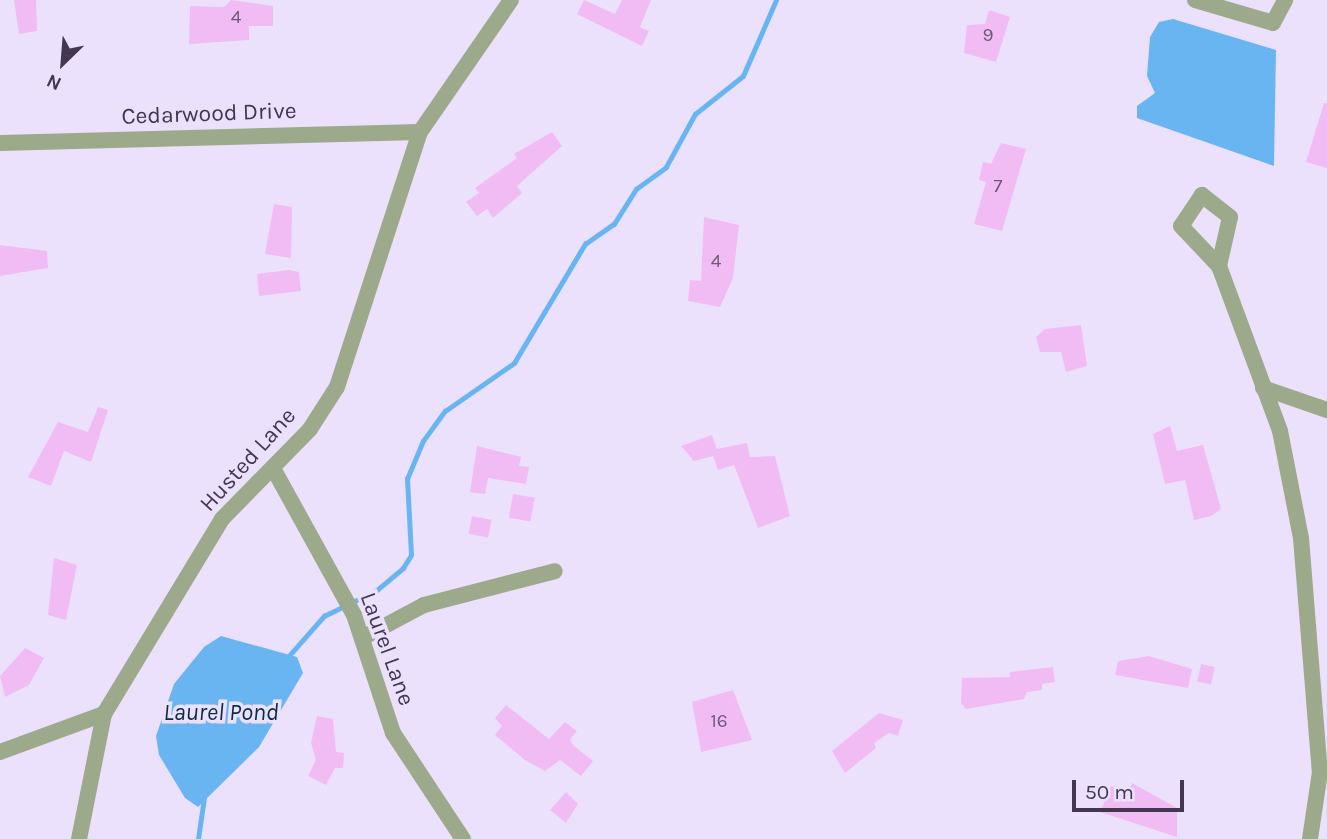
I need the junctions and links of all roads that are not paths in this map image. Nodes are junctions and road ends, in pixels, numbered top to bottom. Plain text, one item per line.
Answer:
1 (511, 0) edge
2 (1195, 0) edge
3 (1286, 0) edge
4 (420, 132) junction
5 (0, 143) edge
6 (1219, 266) dead end
7 (1264, 388) junction
8 (1327, 410) edge
9 (274, 470) junction
10 (555, 571) dead end
11 (364, 637) junction
12 (104, 714) junction
13 (0, 752) edge
14 (79, 839) edge
15 (463, 839) edge
16 (1310, 839) edge

1 - 4 street, Husted Lane
2 - 3 street
4 - 5 street, Cedarwood Drive
4 - 9 street, Husted Lane
6 - 7 street
7 - 8 street
7 - 16 street
9 - 11 street, Laurel Lane
9 - 12 street, Husted Lane
10 - 11 street
11 - 15 street, Laurel Lane
12 - 13 street
12 - 14 street, Husted Lane

